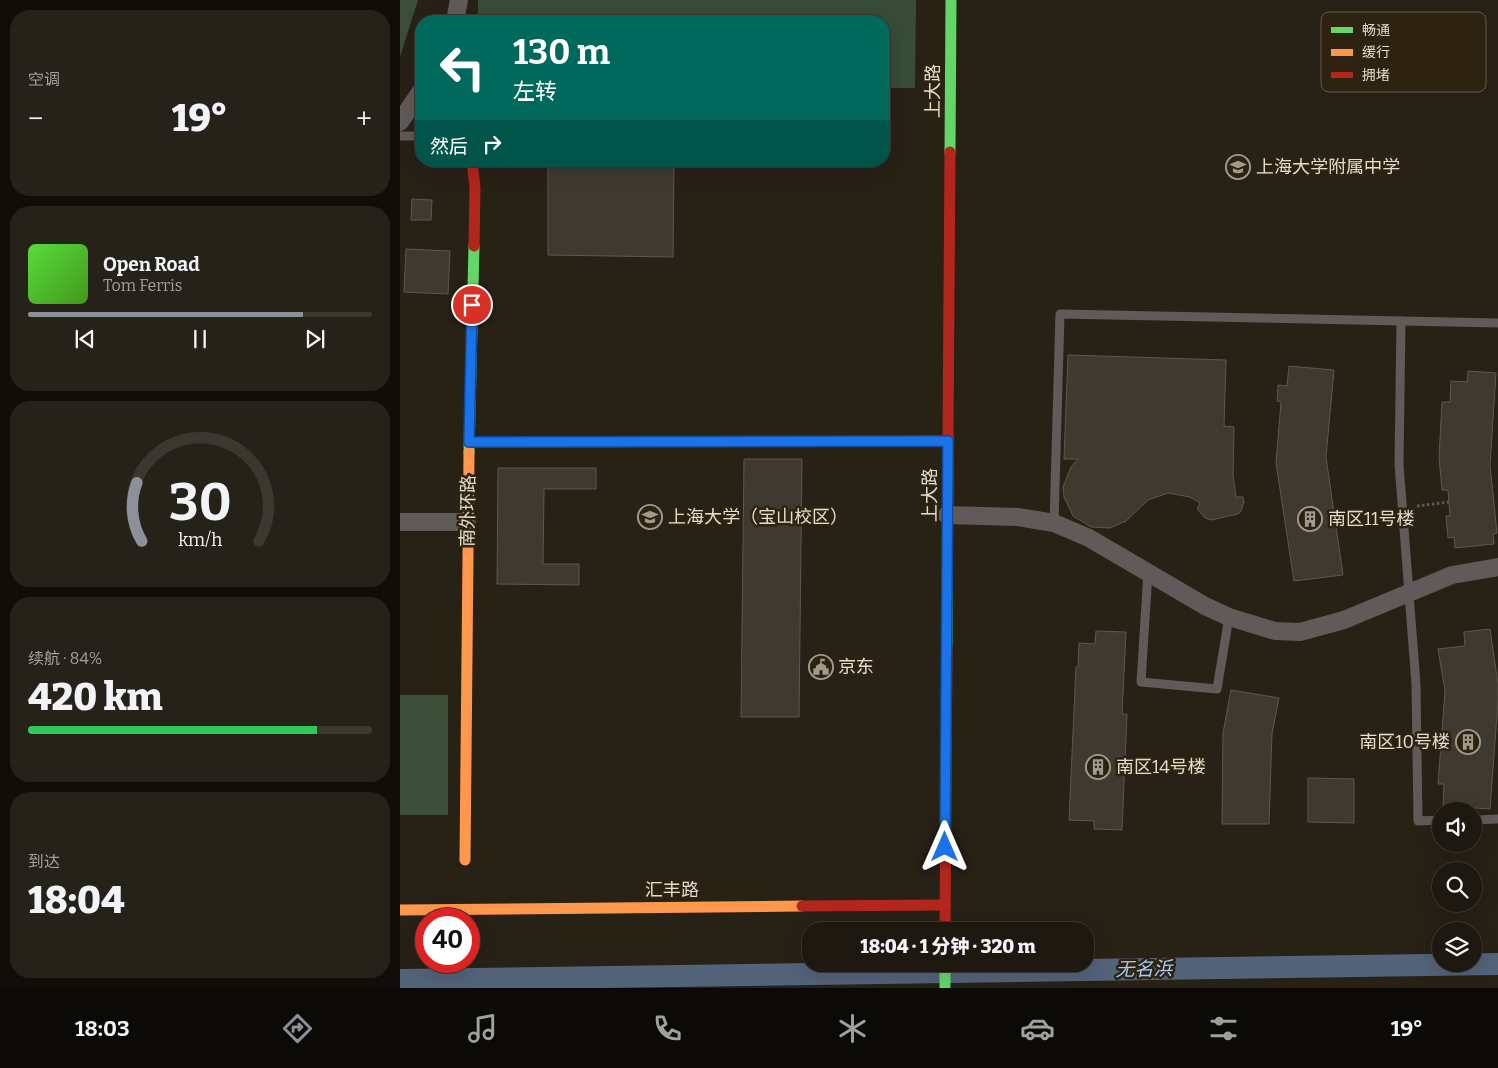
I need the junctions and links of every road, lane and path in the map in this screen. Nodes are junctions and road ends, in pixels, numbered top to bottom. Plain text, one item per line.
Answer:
1 (461, 0) edge
2 (951, 0) edge
3 (457, 15) edge
4 (462, 15) edge
5 (415, 100) edge
6 (400, 122) edge
7 (400, 136) edge
8 (415, 136) edge
9 (464, 167) edge
10 (473, 167) edge
11 (475, 188) junction
12 (1401, 321) junction
13 (1498, 323) edge
14 (948, 441) junction
15 (469, 442) junction
16 (1449, 502) dead end
17 (1402, 508) junction
18 (947, 515) junction
19 (400, 522) edge
20 (467, 522) junction
21 (1054, 523) junction
22 (1498, 567) edge
23 (1148, 572) junction
24 (1409, 593) junction
25 (1229, 617) junction
26 (1498, 819) edge
27 (1432, 820) edge
28 (1482, 820) edge
29 (465, 860) dead end
30 (945, 905) junction
31 (400, 910) edge
32 (945, 922) edge
33 (945, 972) edge
34 (945, 988) edge

1 - 3 street
1 - 4 street
2 - 14 street, 上大路
5 - 6 street
7 - 8 lane
9 - 11 lane
10 - 11 street, 南外环路
11 - 15 street, 南外环路
12 - 13 lane
12 - 17 lane
12 - 21 lane
14 - 15 lane
14 - 18 street, 上大路
15 - 20 street, 南外环路
16 - 17 path
17 - 24 lane
18 - 21 street
18 - 30 street, 上大路
19 - 20 street
20 - 29 street, 南外环路
21 - 23 street
22 - 24 street
23 - 25 street
23 - 25 lane
24 - 25 street
24 - 27 lane
26 - 28 lane
30 - 31 street, 汇丰路
30 - 32 street, 上大路
33 - 34 street

